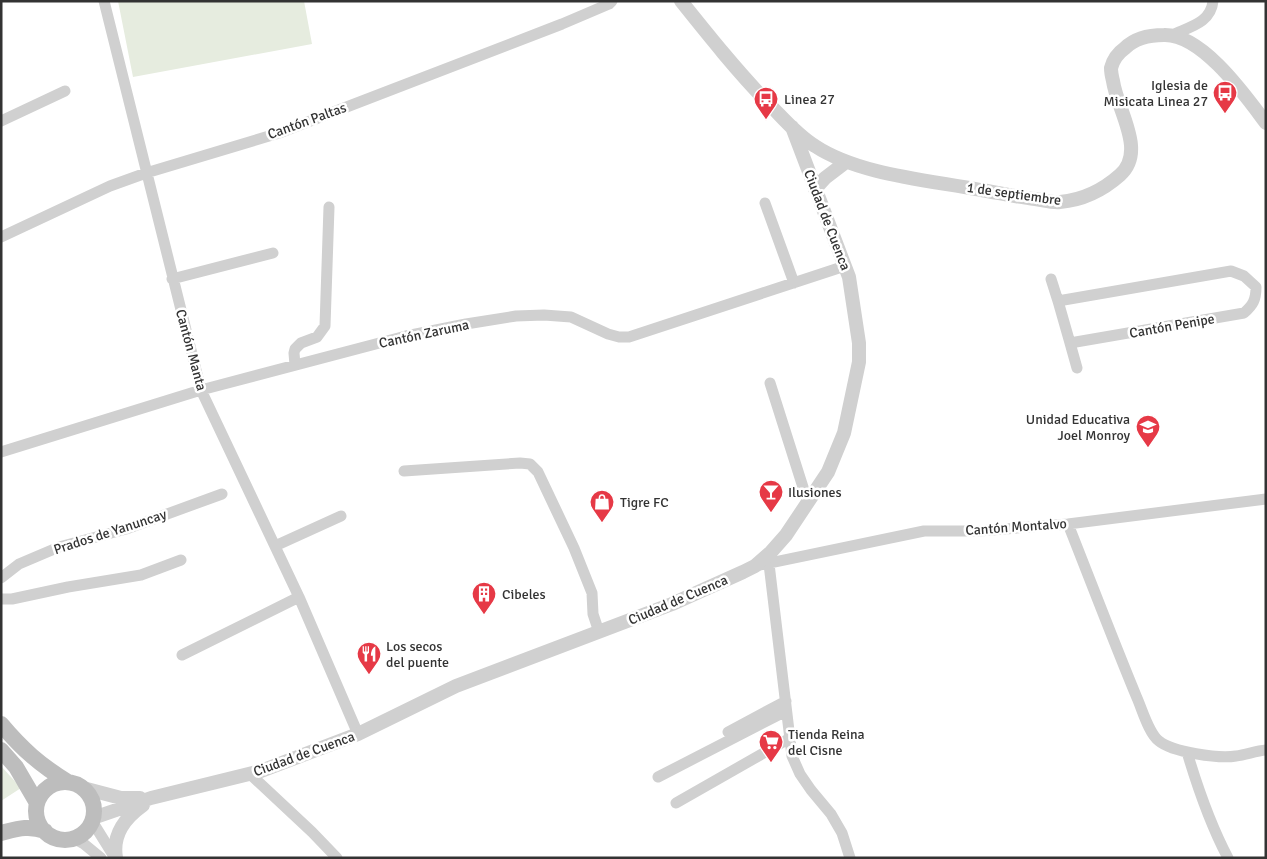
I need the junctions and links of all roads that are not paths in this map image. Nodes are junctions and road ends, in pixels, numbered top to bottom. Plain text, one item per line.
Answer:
1 (104, 1) edge
2 (612, 1) edge
3 (681, 1) edge
4 (1213, 1) edge
5 (1172, 35) junction
6 (65, 91) dead end
7 (1, 121) edge
8 (1266, 123) edge
9 (792, 127) junction
10 (846, 162) junction
11 (146, 173) junction
12 (815, 189) junction
13 (765, 203) dead end
14 (329, 207) dead end
15 (1, 237) edge
16 (273, 253) dead end
17 (845, 266) junction
18 (172, 279) junction
19 (1051, 279) dead end
20 (794, 282) junction
21 (1261, 287) edge
22 (1058, 301) junction
23 (1070, 344) junction
24 (295, 365) junction
25 (1076, 368) dead end
26 (770, 383) dead end
27 (201, 390) junction
28 (1, 452) edge
29 (404, 471) dead end
30 (222, 494) dead end
31 (1266, 499) edge
32 (808, 503) junction
33 (341, 516) dead end
34 (1068, 524) junction
35 (275, 546) junction
36 (181, 560) dead end
37 (762, 565) junction
38 (1, 578) edge
39 (299, 597) junction
40 (1, 599) edge
41 (599, 632) junction
42 (182, 655) dead end
43 (786, 706) junction
44 (1, 724) edge
45 (358, 734) junction
46 (790, 738) junction
47 (1, 750) edge
48 (1266, 750) edge
49 (1186, 752) junction
50 (658, 773) dead end
51 (250, 774) junction
52 (75, 785) junction
53 (151, 798) junction
54 (676, 803) dead end
55 (37, 804) junction
56 (92, 820) junction
57 (45, 831) junction
58 (1, 832) edge
59 (73, 838) junction
60 (101, 858) edge
61 (115, 858) edge
62 (337, 858) edge
63 (850, 858) edge
64 (1228, 858) edge

1 - 11 street, Cantón Manta
2 - 11 street, Cantón Paltas
3 - 9 street, 1 de septiembre
4 - 5 street
5 - 8 street
5 - 10 street, 1 de septiembre
6 - 7 street
9 - 10 street, 1 de septiembre
9 - 12 street, Ciudad de Cuenca
10 - 12 street
11 - 15 street, Cantón Paltas
11 - 18 street, Cantón Manta
12 - 17 street, Ciudad de Cuenca
13 - 20 street
14 - 24 street
16 - 18 street
17 - 20 street, Cantón Zaruma
17 - 32 street, Ciudad de Cuenca
18 - 27 street, Cantón Manta
19 - 22 street
20 - 24 street, Cantón Zaruma
21 - 22 street, Cantón Penipe
21 - 23 street, Cantón Penipe
22 - 23 street
23 - 25 street
24 - 27 street, Cantón Zaruma
26 - 32 street
27 - 28 street, Cantón Zaruma
27 - 35 street, Cantón Manta
29 - 41 street
30 - 38 street, Prados de Yanuncay
31 - 34 street, Cantón Montalvo
32 - 37 street, Ciudad de Cuenca
33 - 35 street
34 - 37 street, Cantón Montalvo
34 - 49 street
35 - 39 street, Cantón Manta
36 - 40 street
37 - 41 street, Ciudad de Cuenca
37 - 43 street
39 - 42 street
39 - 45 street, Cantón Manta
41 - 45 street, Ciudad de Cuenca
43 - 46 street
43 - 50 street
44 - 52 main road
45 - 51 street, Ciudad de Cuenca
46 - 54 street
46 - 63 street
47 - 55 main road
48 - 49 street
49 - 64 street
51 - 53 street, Ciudad de Cuenca
51 - 62 street
52 - 53 street, Ciudad de Cuenca
52 - 55 main road
52 - 56 main road
53 - 56 street, Ciudad de Cuenca
53 - 61 street
55 - 57 main road
55 - 58 main road
56 - 59 main road
56 - 61 street
57 - 58 main road
57 - 59 main road
59 - 60 street

